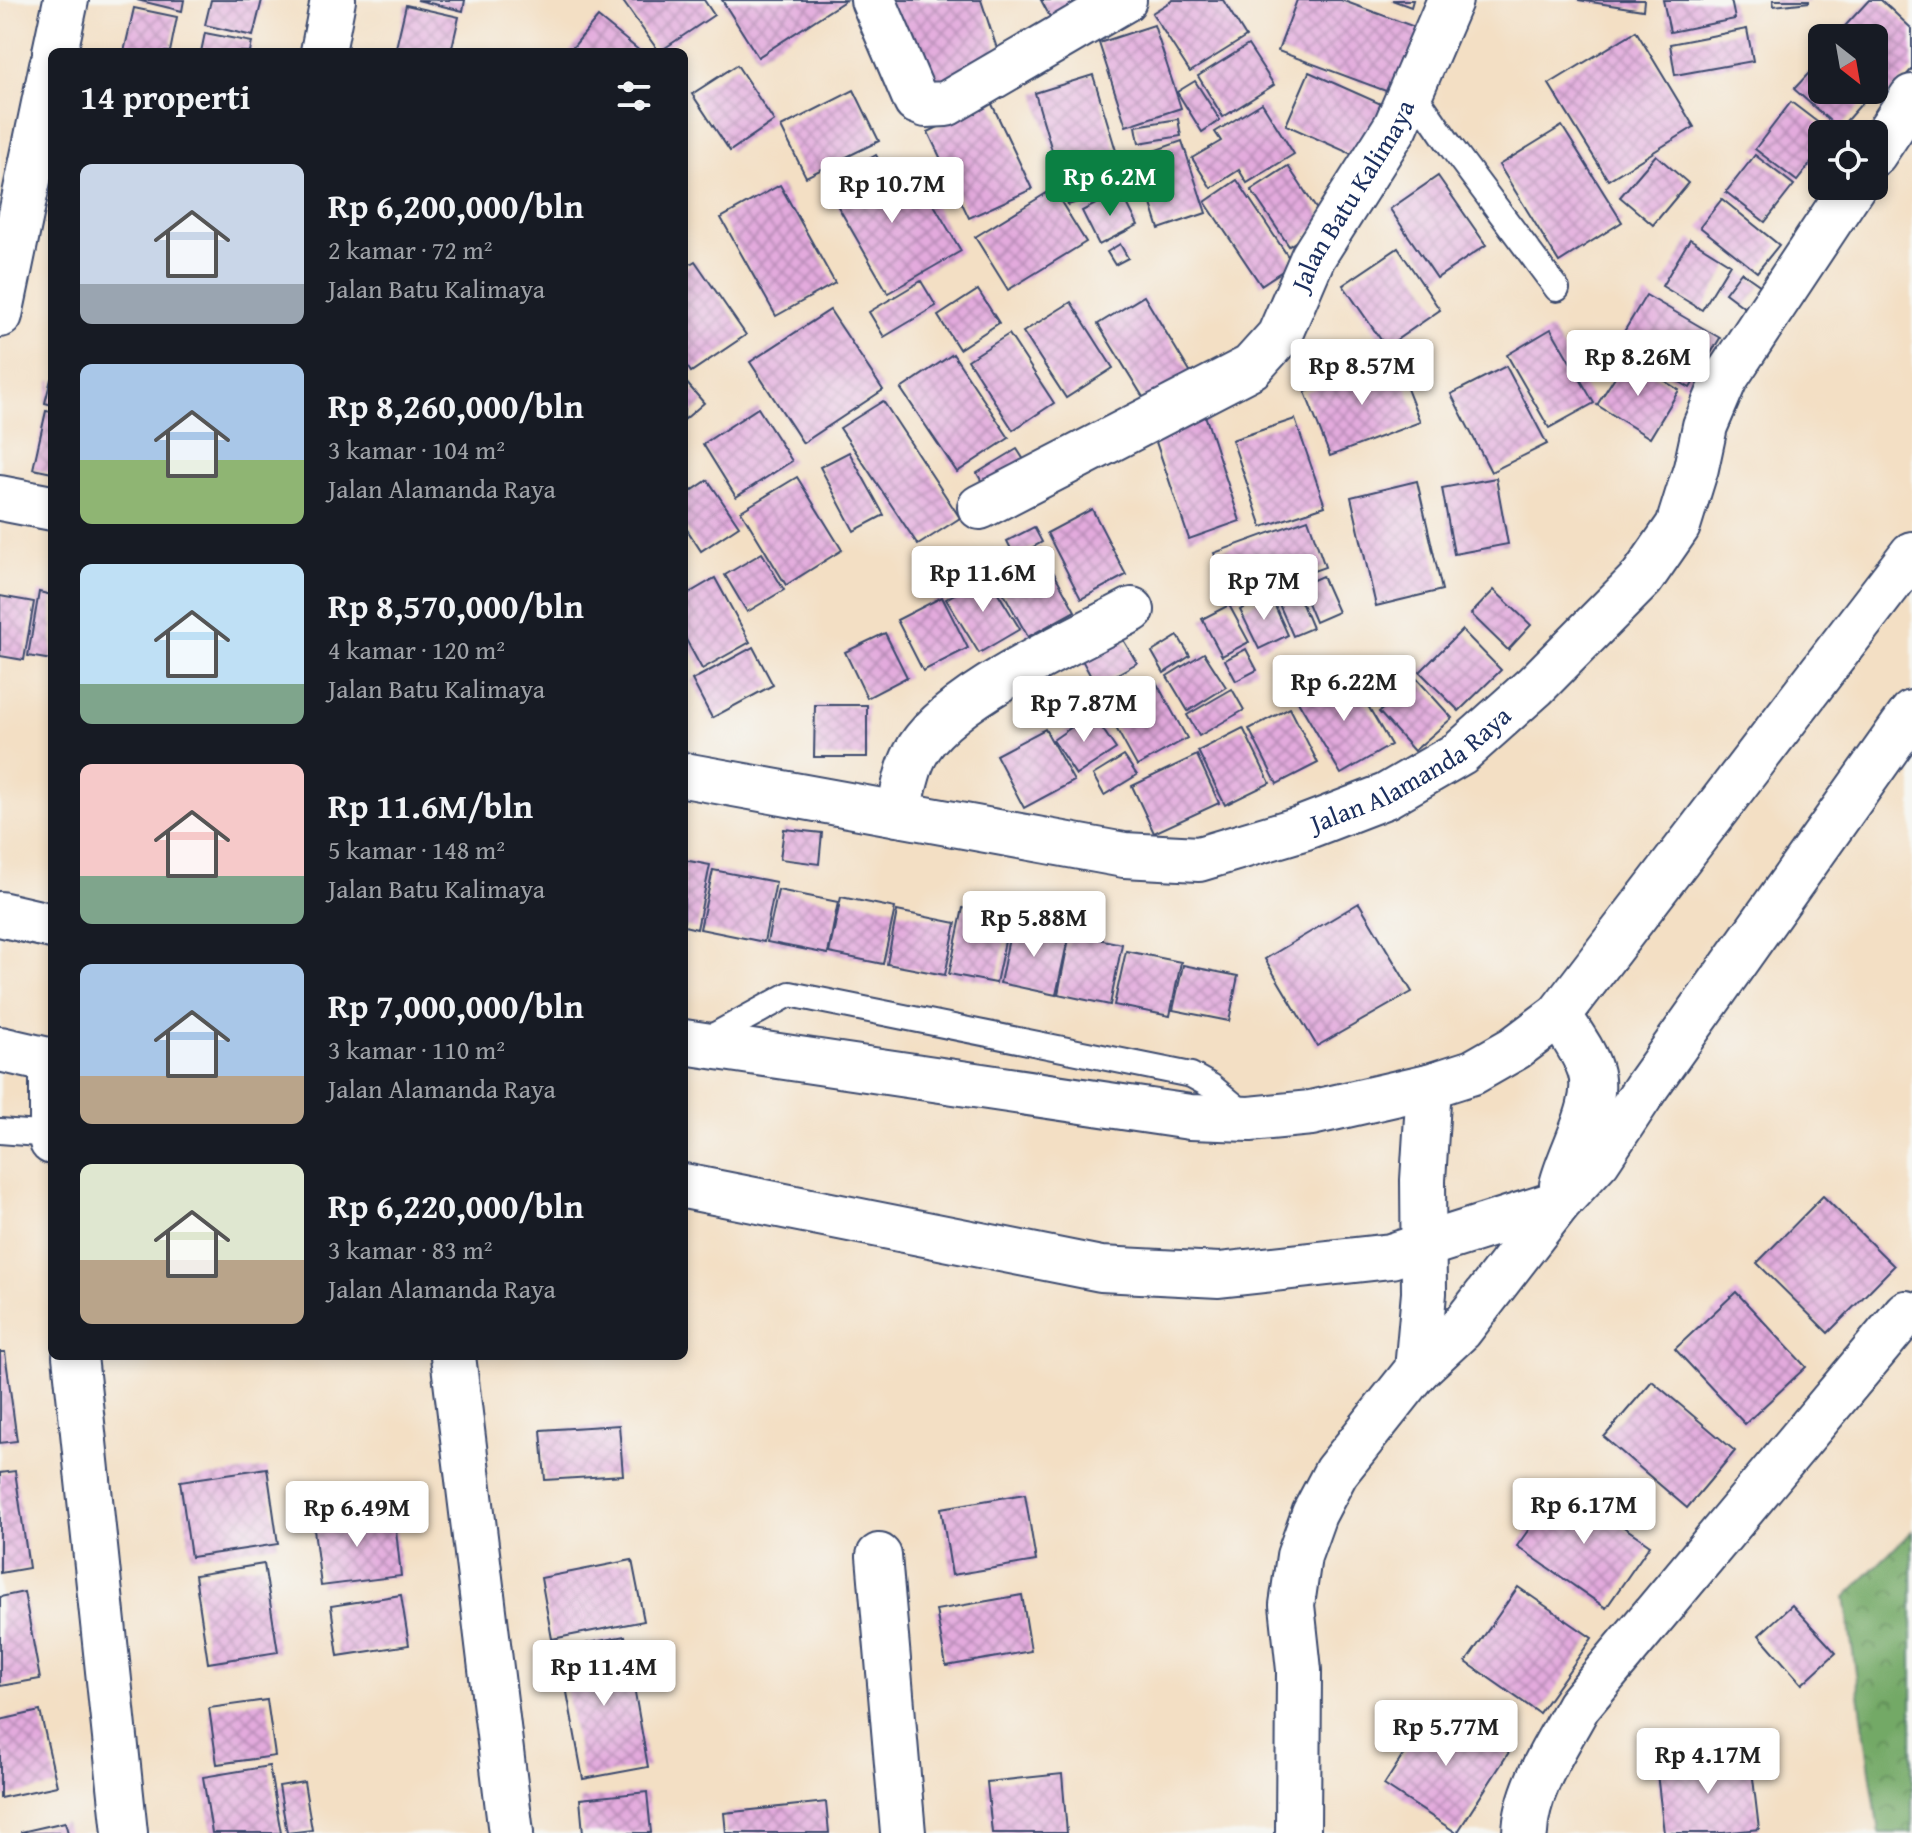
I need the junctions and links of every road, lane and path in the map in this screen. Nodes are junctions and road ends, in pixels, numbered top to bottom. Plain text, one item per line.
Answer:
1 (66, 0) edge
2 (333, 0) edge
3 (873, 0) edge
4 (1124, 0) edge
5 (1450, 0) edge
6 (56, 48) edge
7 (324, 48) edge
8 (48, 84) edge
9 (1412, 90) junction
10 (1912, 97) edge
11 (1888, 133) edge
12 (1844, 200) edge
13 (1557, 289) dead end
14 (0, 315) edge
15 (0, 498) edge
16 (48, 507) edge
17 (980, 507) dead end
18 (1912, 554) edge
19 (1132, 610) dead end
20 (1912, 713) edge
21 (688, 776) edge
22 (898, 814) junction
23 (0, 914) edge
24 (48, 925) edge
25 (1559, 1015) junction
26 (692, 1042) edge
27 (0, 1049) edge
28 (48, 1060) edge
29 (1429, 1086) junction
30 (1250, 1119) junction
31 (0, 1131) edge
32 (48, 1135) edge
33 (688, 1187) edge
34 (1558, 1203) junction
35 (1422, 1248) junction
36 (1906, 1313) dead end
37 (75, 1360) edge
38 (453, 1360) edge
39 (1417, 1370) junction
40 (879, 1556) dead end
41 (125, 1833) edge
42 (511, 1833) edge
43 (903, 1833) edge
44 (1298, 1833) edge
45 (1525, 1833) edge

1 - 6 street
2 - 7 street
3 - 4 street
5 - 9 street, Jalan Batu Kalimaya
8 - 14 street
9 - 13 lane
9 - 17 street, Jalan Batu Kalimaya
10 - 11 street
12 - 22 street, Jalan Alamanda Raya
15 - 16 street
18 - 25 street
19 - 22 street
20 - 34 street
21 - 22 street, Jalan Alamanda Raya
23 - 24 street
25 - 29 street
25 - 34 street
26 - 30 street
26 - 30 lane
27 - 28 street
29 - 30 street
29 - 35 street
31 - 32 lane
33 - 35 street
34 - 35 street
34 - 39 street
35 - 39 street
36 - 45 street
37 - 41 street
38 - 42 street
39 - 44 street
40 - 43 street

